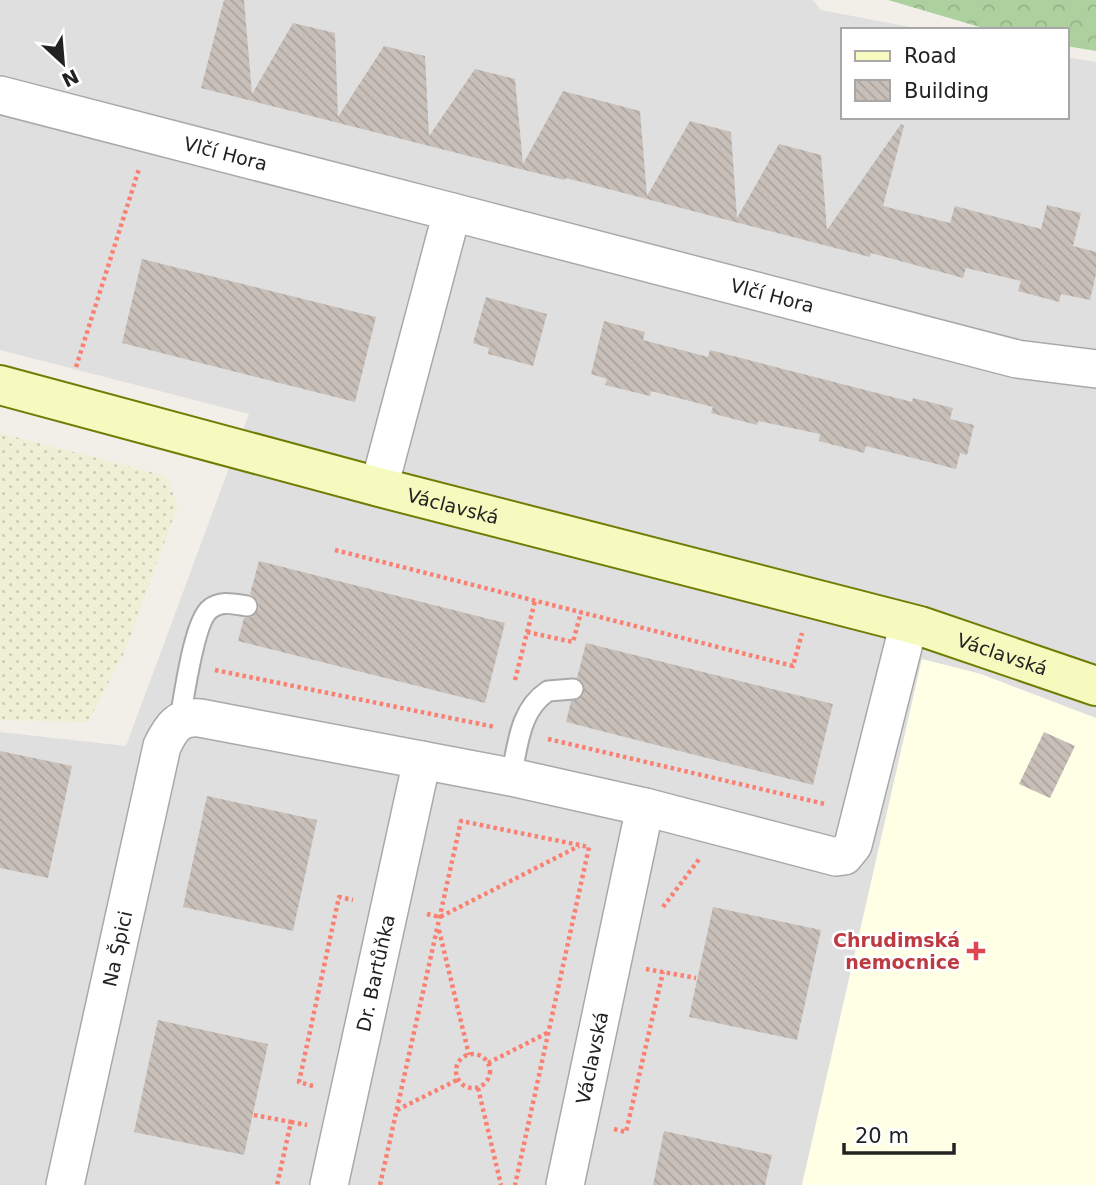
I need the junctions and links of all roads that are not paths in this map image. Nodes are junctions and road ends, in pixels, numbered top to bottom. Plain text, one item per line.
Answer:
1 (0, 95) edge
2 (452, 212) junction
3 (1096, 369) edge
4 (0, 386) edge
5 (379, 487) junction
6 (247, 606) dead end
7 (909, 623) junction
8 (1096, 686) edge
9 (573, 689) dead end
10 (180, 719) junction
11 (422, 760) junction
12 (511, 777) junction
13 (645, 807) junction
14 (65, 1185) edge
15 (329, 1185) edge
16 (565, 1185) edge

1 - 2 street, Vlčí Hora
2 - 3 street, Vlčí Hora
2 - 5 street
4 - 5 street, Václavská
5 - 7 street, Václavská
6 - 10 lane
7 - 8 street, Václavská
7 - 13 street
9 - 12 lane
10 - 11 street
10 - 14 street, Na Špici
11 - 12 street
11 - 15 street, Dr. Bartůňka
12 - 13 street
13 - 16 street, Václavská

